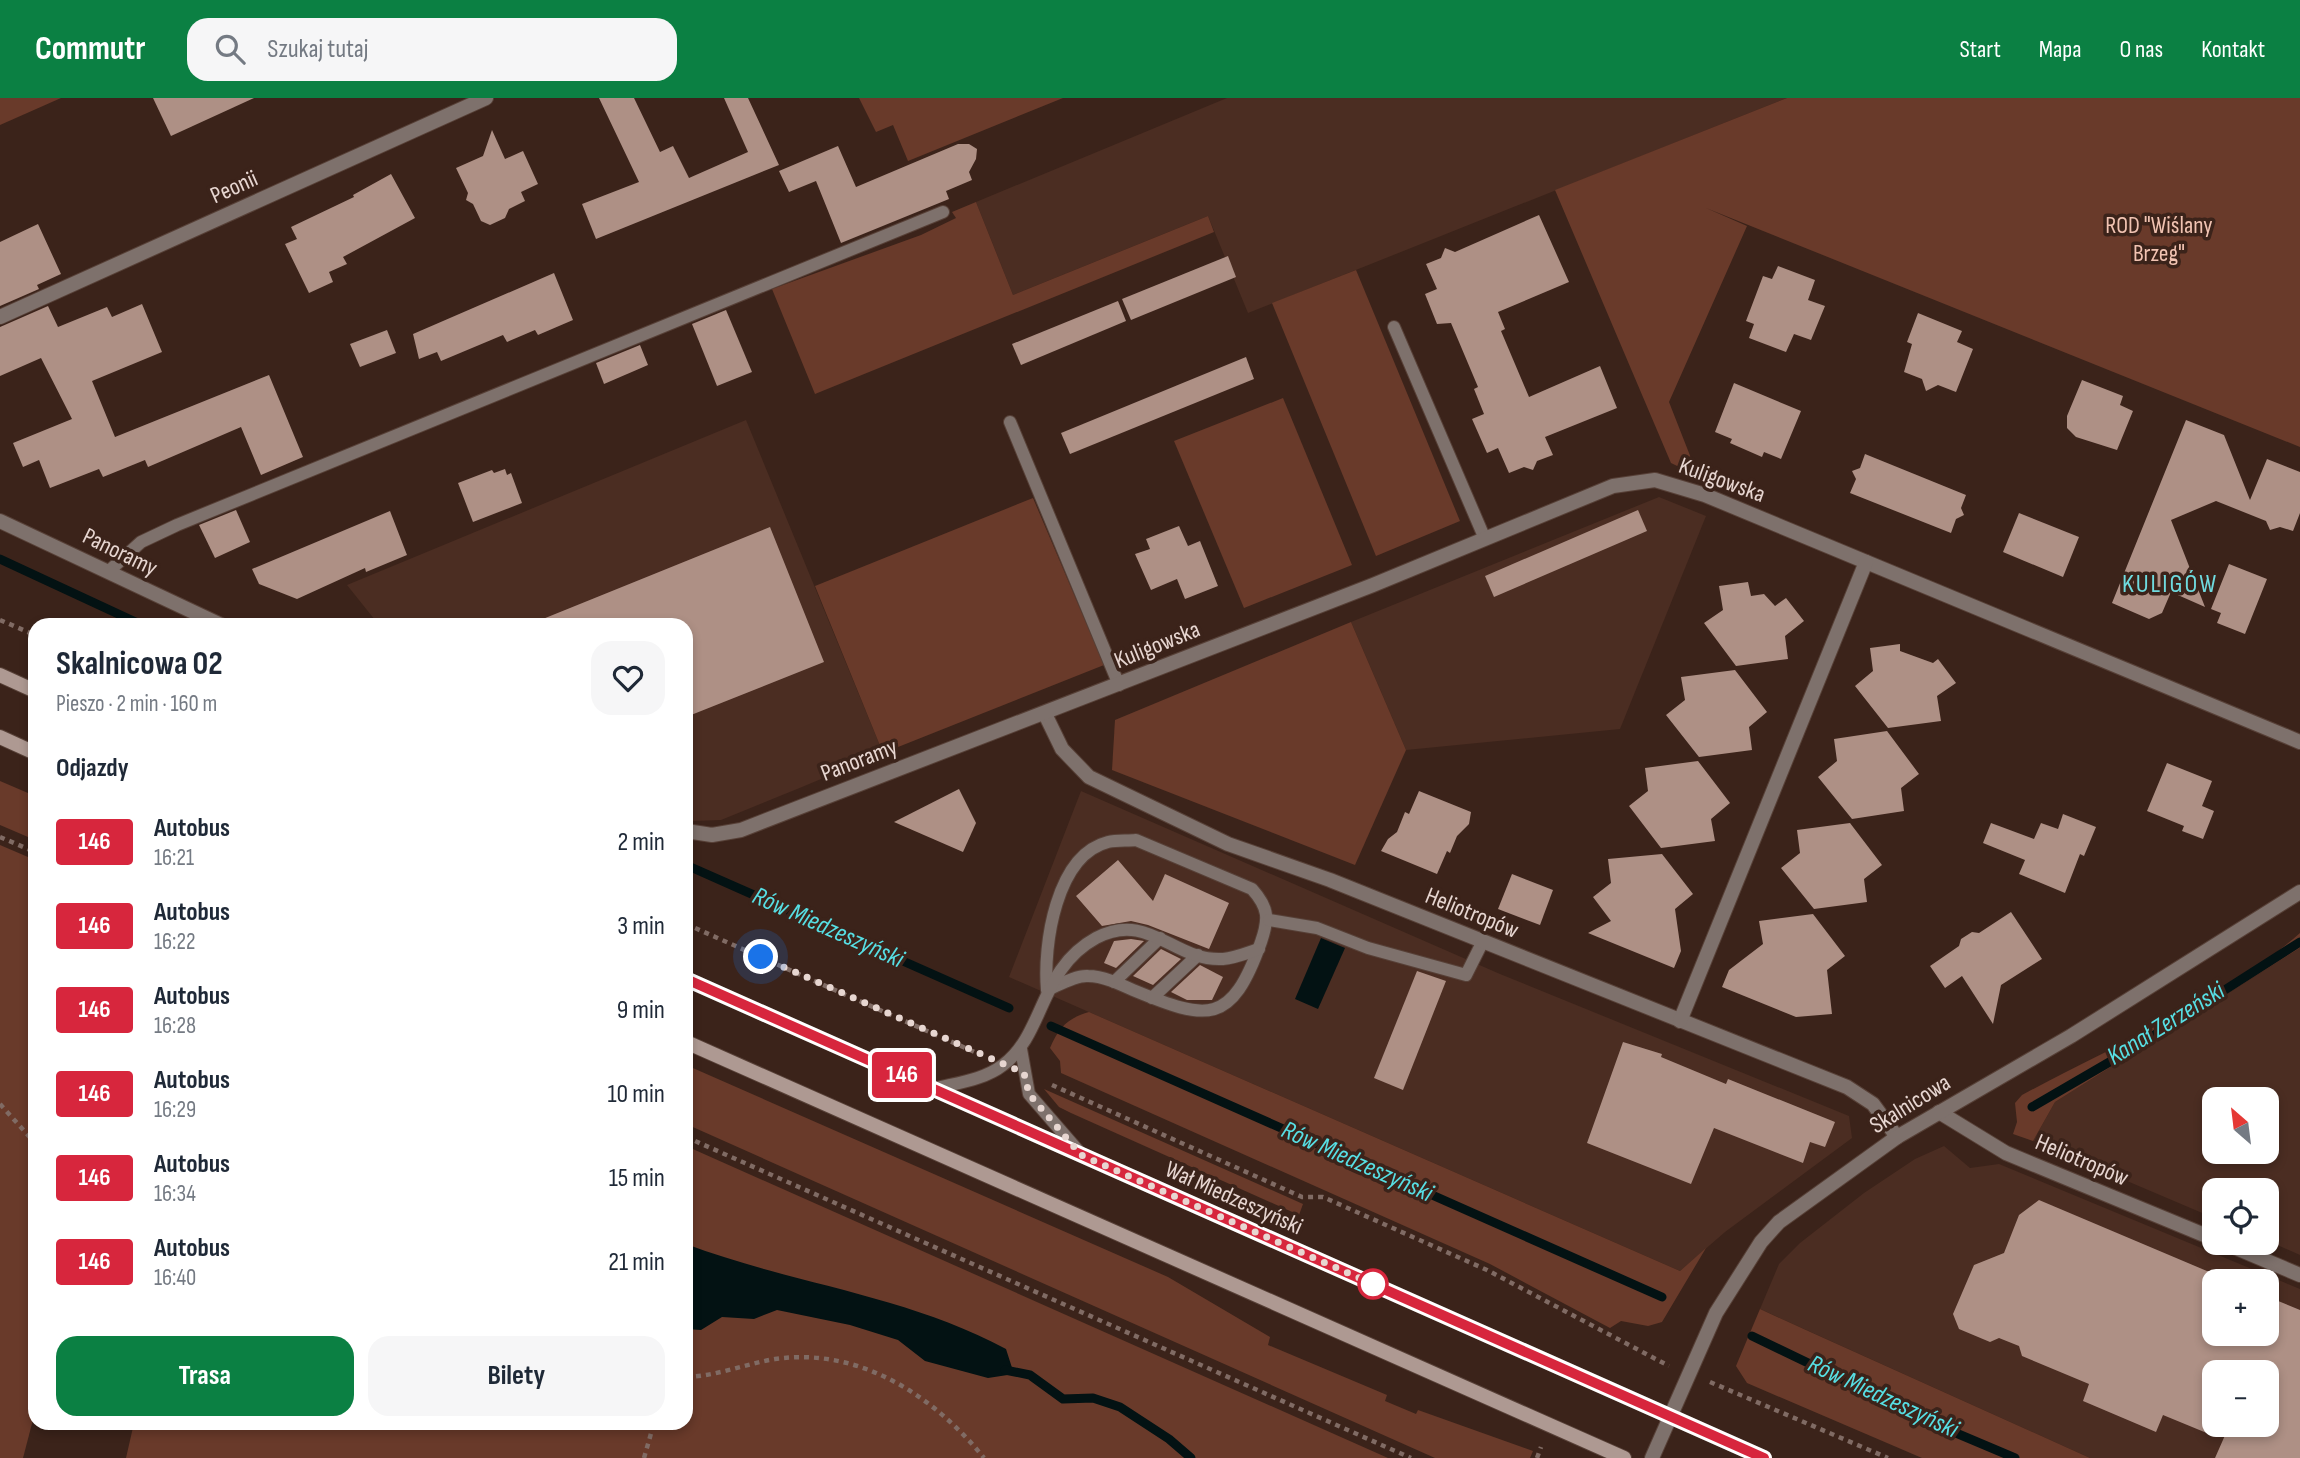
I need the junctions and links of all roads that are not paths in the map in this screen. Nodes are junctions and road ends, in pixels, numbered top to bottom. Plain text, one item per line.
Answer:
1 (486, 98) edge
2 (943, 212) dead end
3 (0, 317) edge
4 (1394, 327) dead end
5 (1010, 422) dead end
6 (0, 521) edge
7 (1485, 539) junction
8 (1866, 562) junction
9 (109, 571) junction
10 (206, 618) edge
11 (0, 676) edge
12 (1119, 685) junction
13 (28, 688) edge
14 (1045, 714) junction
15 (0, 737) edge
16 (2300, 742) edge
17 (28, 750) edge
18 (693, 832) edge
19 (2300, 892) edge
20 (1269, 920) junction
21 (1160, 938) junction
22 (1483, 941) junction
23 (1259, 949) junction
24 (1198, 955) junction
25 (693, 982) edge
26 (1114, 982) junction
27 (1047, 990) junction
28 (1152, 998) junction
29 (1680, 1021) junction
30 (693, 1045) edge
31 (1021, 1049) junction
32 (933, 1089) junction
33 (1939, 1112) junction
34 (1897, 1137) junction
35 (1081, 1155) junction
36 (2202, 1234) edge
37 (2253, 1255) edge
38 (2300, 1275) edge
39 (1668, 1415) junction
40 (1605, 1452) edge
41 (1624, 1458) edge
42 (1651, 1458) edge
43 (1764, 1458) edge

1 - 3 street, Peonii
2 - 9 lane
4 - 7 lane
5 - 12 lane
6 - 9 street, Panoramy
7 - 8 street, Kuligowska
7 - 12 street, Kuligowska
8 - 16 street, Kuligowska
8 - 29 street
9 - 10 street, Panoramy
11 - 13 main road
12 - 14 street, Kuligowska
14 - 18 street, Panoramy
14 - 22 street, Heliotropów
15 - 17 main road
19 - 33 street, Skalnicowa
20 - 22 lane
20 - 23 lane
20 - 27 lane
21 - 24 lane
21 - 26 lane
21 - 27 lane
22 - 29 street, Heliotropów
23 - 24 lane
23 - 28 lane
24 - 28 lane
25 - 32 main road, Wał Miedzeszyński
26 - 27 lane
26 - 28 lane
27 - 31 lane
29 - 34 street, Heliotropów
30 - 40 main road
31 - 32 lane
31 - 35 lane
32 - 35 main road, Wał Miedzeszyński
33 - 34 street, Skalnicowa
33 - 36 street, Heliotropów
34 - 39 street, Skalnicowa
35 - 39 main road, Wał Miedzeszyński
37 - 38 street
39 - 42 street, Skalnicowa
39 - 43 main road, Wał Miedzeszyński
40 - 41 main road

